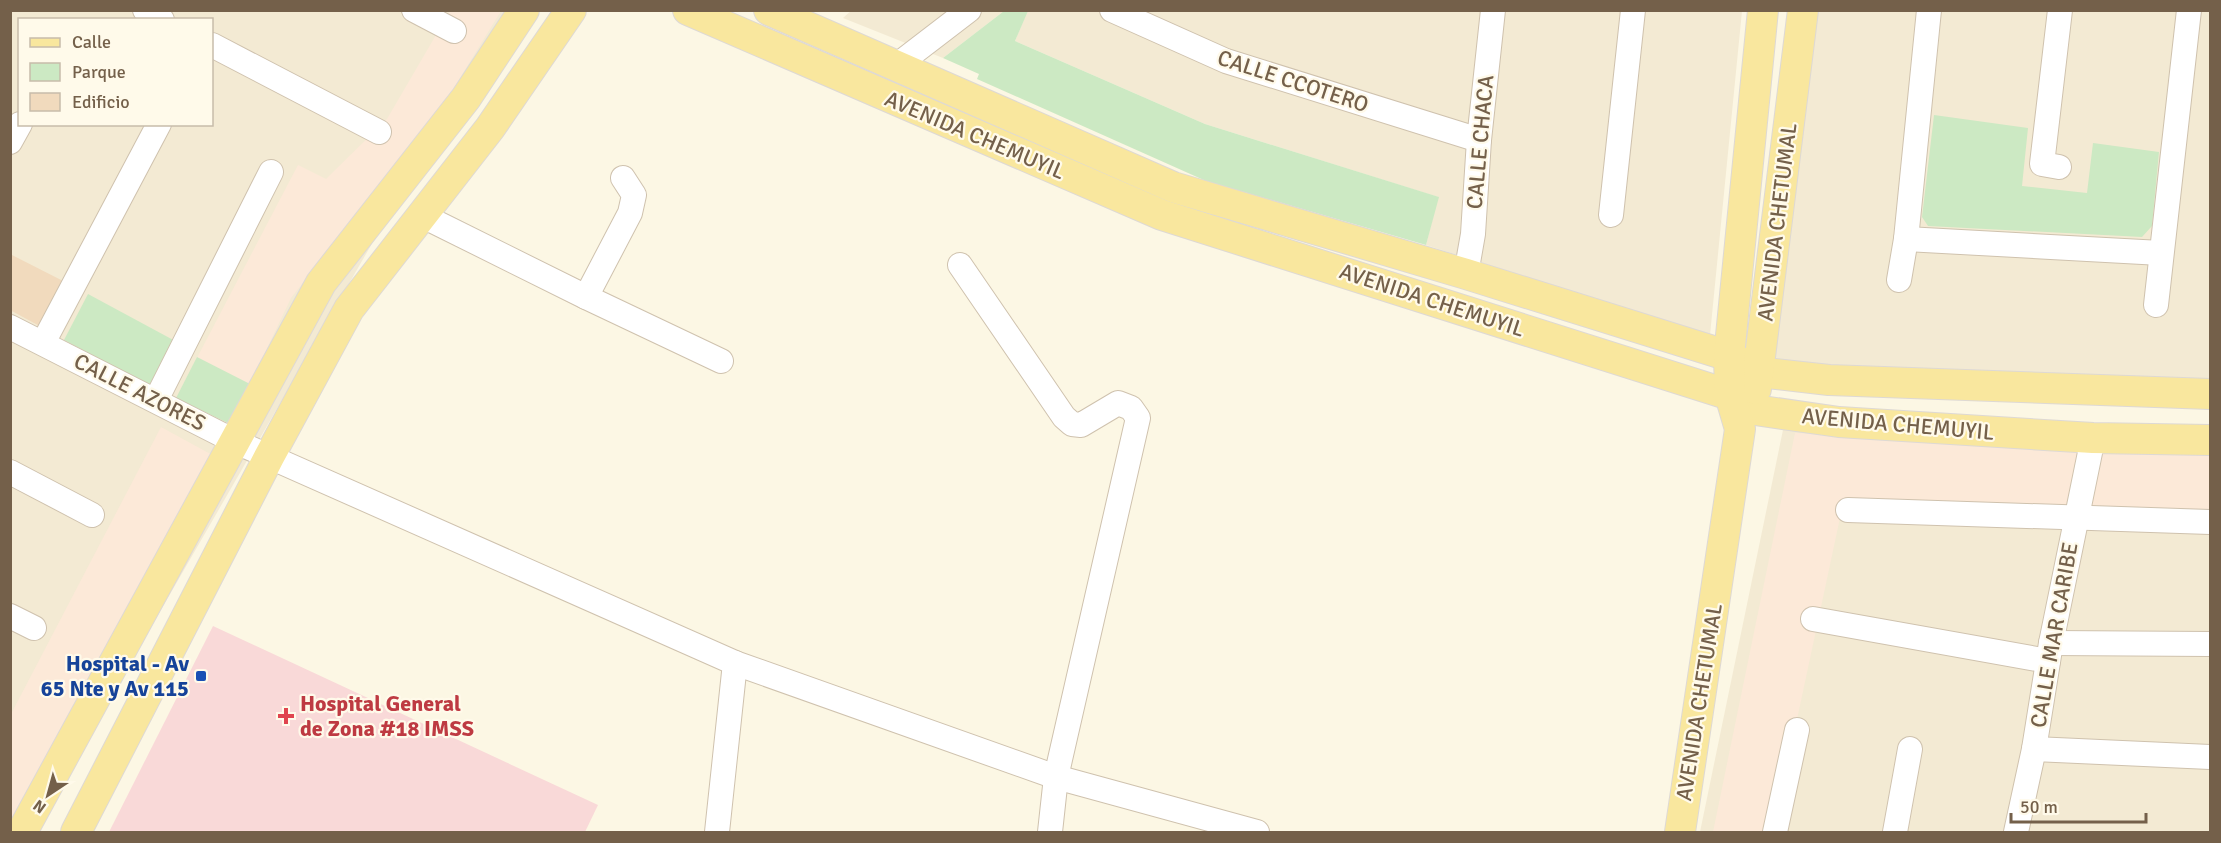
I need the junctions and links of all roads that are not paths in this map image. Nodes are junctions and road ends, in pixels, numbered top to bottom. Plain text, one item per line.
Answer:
1 (145, 10) edge
2 (414, 10) edge
3 (524, 10) edge
4 (571, 10) edge
5 (688, 10) edge
6 (769, 10) edge
7 (969, 10) edge
8 (1493, 10) edge
9 (1633, 10) edge
10 (1763, 10) edge
11 (1803, 10) edge
12 (1929, 10) edge
13 (2060, 10) edge
14 (2189, 10) edge
15 (1115, 11) edge
16 (159, 18) edge
17 (454, 31) dead end
18 (213, 46) edge
19 (896, 66) junction
20 (19, 126) edge
21 (158, 126) edge
22 (379, 132) dead end
23 (1479, 140) junction
24 (10, 142) edge
25 (2059, 167) dead end
26 (272, 172) dead end
27 (623, 178) dead end
28 (1173, 187) junction
29 (1162, 215) junction
30 (1611, 215) dead end
31 (423, 216) junction
32 (1906, 239) junction
33 (2161, 253) junction
34 (960, 265) dead end
35 (1466, 274) junction
36 (1899, 280) dead end
37 (586, 297) junction
38 (2156, 305) dead end
39 (10, 327) edge
40 (43, 343) junction
41 (1729, 356) junction
42 (721, 361) dead end
43 (1758, 372) junction
44 (2211, 394) edge
45 (156, 400) junction
46 (1742, 411) junction
47 (2093, 438) junction
48 (2211, 440) edge
49 (234, 441) junction
50 (269, 457) junction
51 (10, 472) edge
52 (1848, 510) dead end
53 (92, 515) dead end
54 (2075, 518) junction
55 (2211, 522) edge
56 (10, 616) edge
57 (1813, 619) dead end
58 (34, 628) dead end
59 (2211, 644) edge
60 (2049, 652) junction
61 (735, 663) junction
62 (1797, 730) dead end
63 (1910, 749) dead end
64 (2034, 749) junction
65 (2211, 757) edge
66 (1056, 777) junction
67 (22, 832) edge
68 (76, 832) edge
69 (717, 832) edge
70 (1050, 832) edge
71 (1257, 832) edge
72 (1680, 832) edge
73 (1775, 832) edge
74 (1895, 832) edge
75 (2016, 832) edge

1 - 16 street
2 - 17 street
3 - 49 main road
4 - 31 main road
5 - 29 main road, AVENIDA CHEMUYIL
6 - 19 main road, AVENIDA CHEMUYIL
7 - 19 street
8 - 23 street, CALLE CHACA
9 - 30 street
10 - 41 main road, AVENIDA CHETUMAL
11 - 43 main road, AVENIDA CHETUMAL
12 - 32 street
13 - 25 street
14 - 33 street
15 - 23 street, CALLE CCOTERO
18 - 22 street
19 - 28 main road, AVENIDA CHEMUYIL
20 - 24 street
21 - 40 street
23 - 35 street, CALLE CHACA
26 - 45 street
27 - 37 street
28 - 29 street
28 - 35 main road, AVENIDA CHEMUYIL
29 - 46 main road, AVENIDA CHEMUYIL
31 - 37 street
31 - 50 main road
32 - 33 street
32 - 36 street
33 - 38 street
34 - 66 street
35 - 41 main road, AVENIDA CHEMUYIL
37 - 42 street
39 - 40 street, CALLE AZORES
40 - 45 street, CALLE AZORES
41 - 43 main road, AVENIDA CHEMUYIL
41 - 46 main road, AVENIDA CHETUMAL
43 - 44 main road, AVENIDA CHEMUYIL
43 - 46 main road, AVENIDA CHETUMAL
45 - 49 street, CALLE AZORES
46 - 47 main road, AVENIDA CHEMUYIL
46 - 72 main road, AVENIDA CHETUMAL
47 - 48 main road, AVENIDA CHEMUYIL
47 - 54 street, CALLE MAR CARIBE
49 - 50 street, CALLE AZORES
49 - 67 main road
50 - 61 street, CALLE AZORES
50 - 68 main road
51 - 53 street
52 - 54 street
54 - 55 street
54 - 60 street, CALLE MAR CARIBE
56 - 58 street
57 - 60 street
59 - 60 street
60 - 64 street, CALLE MAR CARIBE
61 - 66 street, CALLE AZORES
61 - 69 street
62 - 73 street
63 - 74 street
64 - 65 street
64 - 75 street, CALLE MAR CARIBE
66 - 70 street
66 - 71 street, CALLE AZORES

